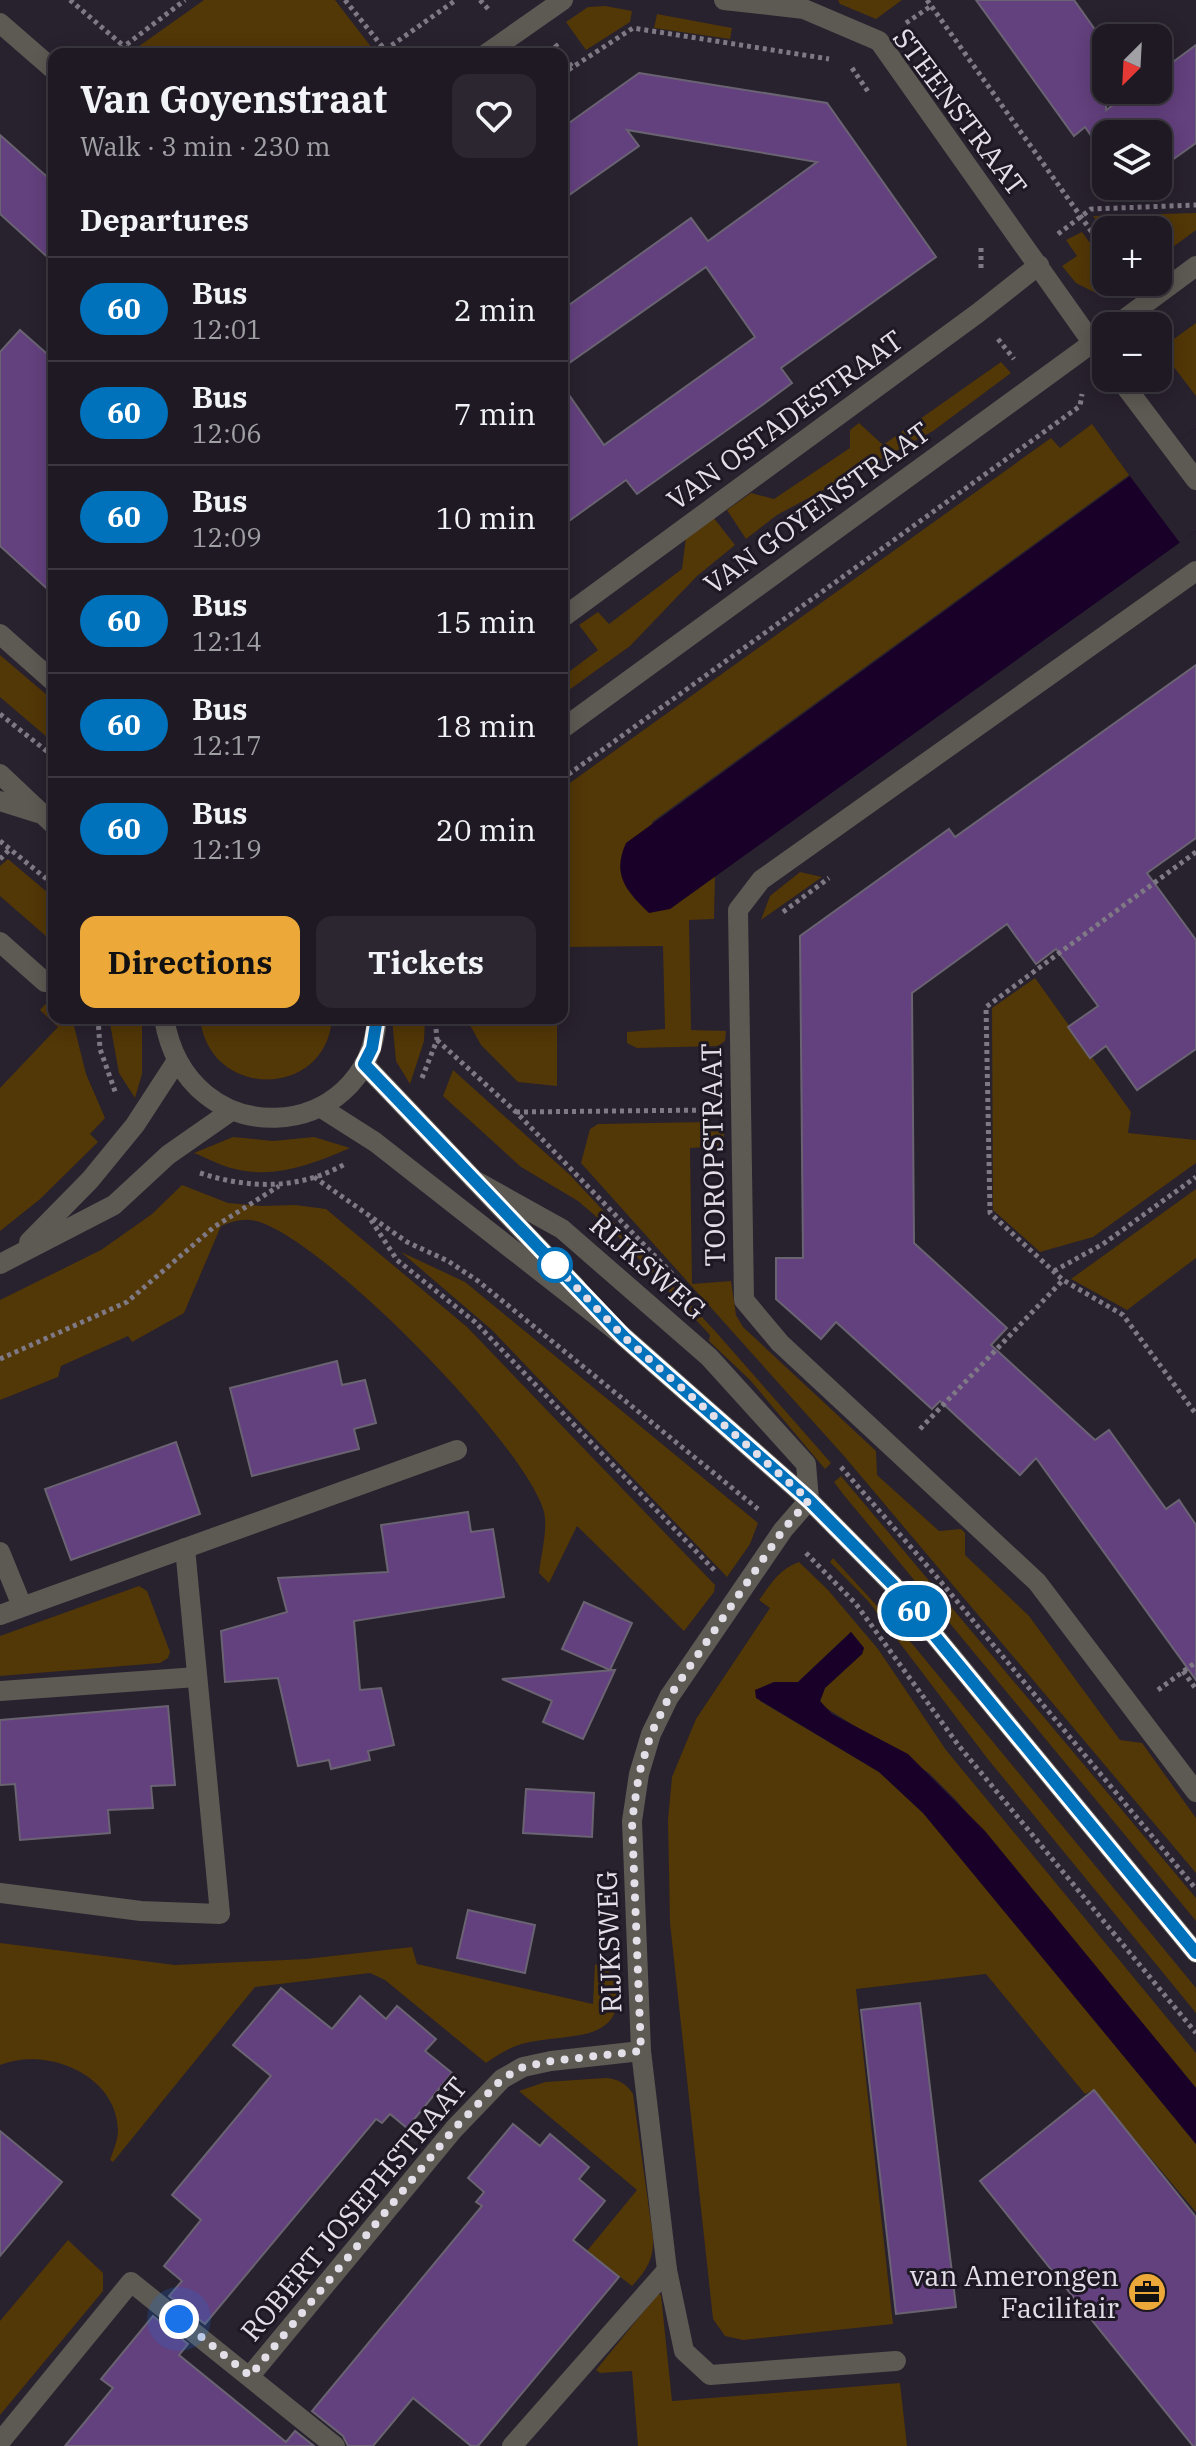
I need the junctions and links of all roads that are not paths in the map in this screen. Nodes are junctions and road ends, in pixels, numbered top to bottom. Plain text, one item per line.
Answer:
1 (563, 0) edge
2 (724, 0) edge
3 (804, 4) edge
4 (0, 23) edge
5 (495, 48) edge
6 (48, 65) edge
7 (1034, 260) junction
8 (1196, 266) edge
9 (1134, 312) edge
10 (1092, 330) edge
11 (1092, 343) edge
12 (1130, 392) edge
13 (1196, 480) edge
14 (1196, 571) edge
15 (568, 614) edge
16 (0, 634) edge
17 (48, 677) edge
18 (568, 725) edge
19 (0, 774) edge
20 (0, 801) edge
21 (48, 817) edge
22 (48, 819) edge
23 (0, 942) edge
24 (45, 982) dead end
25 (166, 1024) edge
26 (376, 1024) edge
27 (176, 1062) junction
28 (364, 1064) junction
29 (320, 1107) junction
30 (231, 1111) junction
31 (474, 1180) junction
32 (9, 1259) edge
33 (624, 1337) junction
34 (457, 1450) dead end
35 (809, 1500) junction
36 (185, 1548) junction
37 (0, 1552) edge
38 (22, 1606) junction
39 (0, 1615) edge
40 (197, 1677) junction
41 (0, 1691) edge
42 (1196, 1792) edge
43 (0, 1893) edge
44 (1196, 1953) edge
45 (641, 2051) junction
46 (667, 2270) junction
47 (896, 2361) dead end
48 (250, 2376) junction
49 (0, 2442) edge
50 (335, 2446) edge
51 (512, 2446) edge

1 - 5 street
2 - 3 street, STEENSTRAAT
3 - 7 street, STEENSTRAAT
4 - 6 street
7 - 10 street, STEENSTRAAT
7 - 15 street, VAN OSTADESTRAAT
8 - 9 street
11 - 18 street, VAN GOYENSTRAAT
12 - 13 street
14 - 42 street, TOOROPSTRAAT
16 - 17 street
19 - 21 street
20 - 22 street
23 - 24 street
25 - 27 street
26 - 28 street
27 - 30 street
27 - 32 street
28 - 29 street
28 - 31 street, RIJKSWEG
29 - 30 street
29 - 33 street, RIJKSWEG
30 - 32 street
31 - 33 street, RIJKSWEG
31 - 35 street, RIJKSWEG
33 - 35 street, RIJKSWEG
34 - 36 street
35 - 44 street, RIJKSWEG
35 - 45 street, RIJKSWEG
36 - 38 street
36 - 40 street
37 - 38 street
38 - 39 street
40 - 41 street
40 - 43 street
45 - 46 street, RIJKSWEG
45 - 48 street, ROBERT JOSEPHSTRAAT
46 - 47 street, RIJKSWEG
46 - 51 street
48 - 49 street, ROBERT JOSEPHSTRAAT
48 - 50 street, ROBERT JOSEPHSTRAAT

